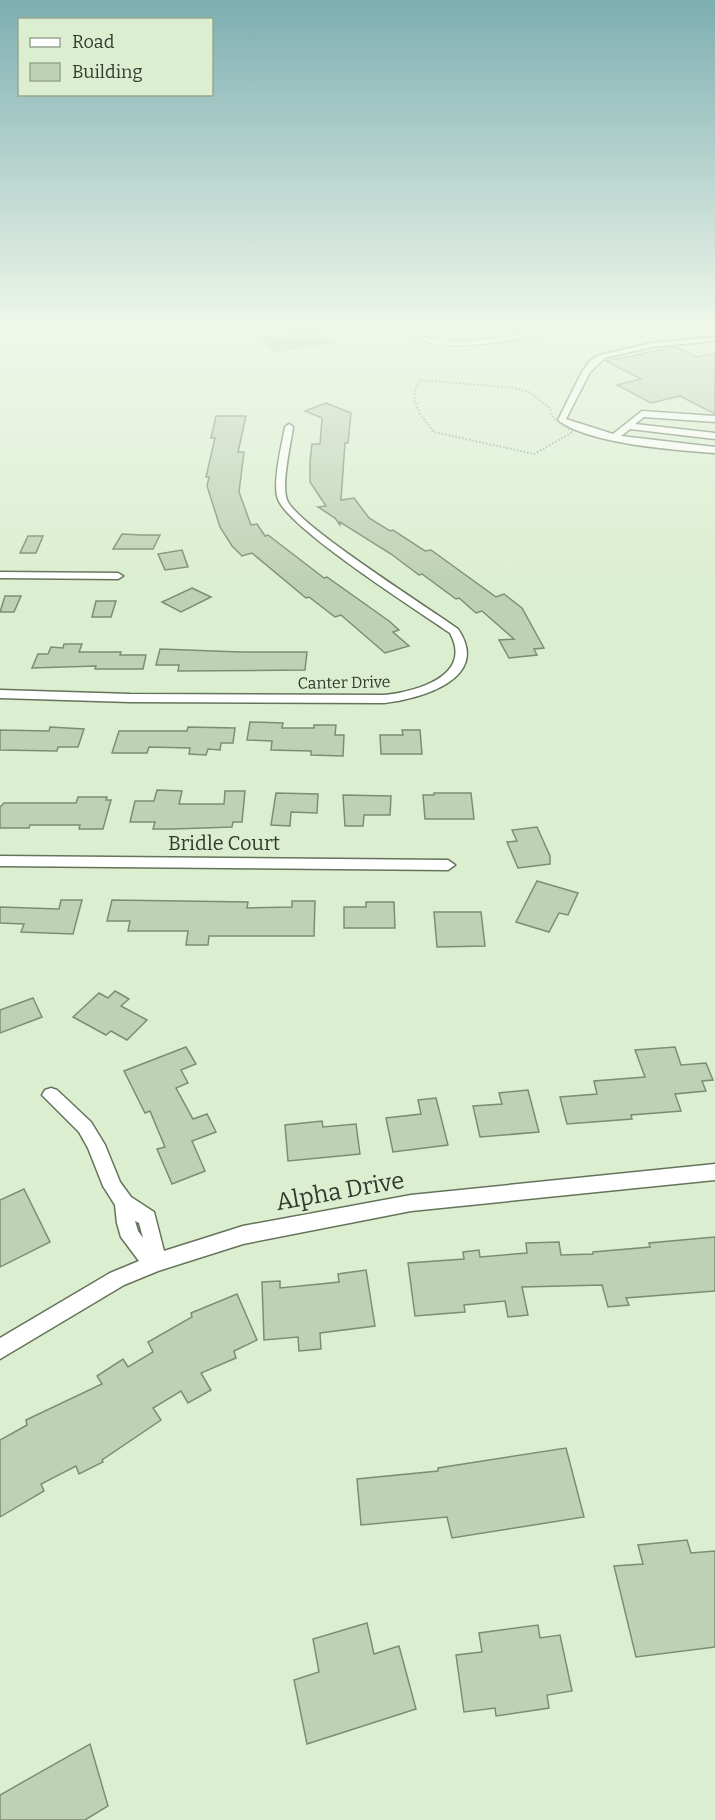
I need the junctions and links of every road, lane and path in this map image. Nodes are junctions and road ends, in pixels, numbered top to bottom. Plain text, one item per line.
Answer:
1 (418, 411) edge
2 (551, 411) edge
3 (565, 411) edge
4 (715, 419) edge
5 (627, 426) junction
6 (289, 427) dead end
7 (715, 436) edge
8 (615, 437) junction
9 (715, 450) edge
10 (0, 575) edge
11 (118, 576) dead end
12 (0, 694) edge
13 (0, 861) edge
14 (448, 866) dead end
15 (51, 1095) dead end
16 (715, 1172) edge
17 (155, 1263) junction
18 (0, 1349) edge

1 - 2 path
3 - 8 street
4 - 5 street
5 - 7 street
5 - 8 street
6 - 12 street, Canter Drive
8 - 9 street
10 - 11 street
13 - 14 street, Bridle Court
15 - 17 street
16 - 17 street, Alpha Drive
17 - 18 street, Alpha Drive

